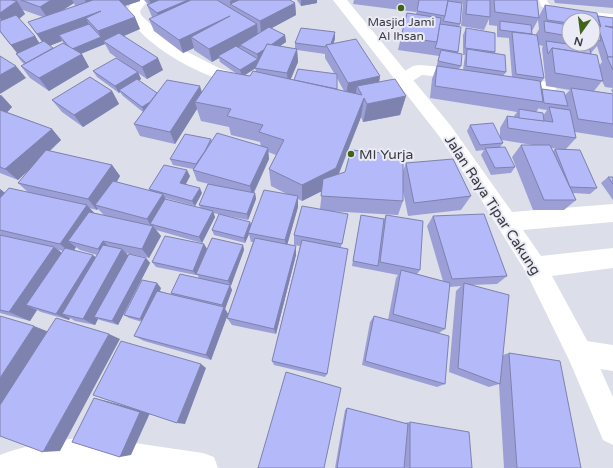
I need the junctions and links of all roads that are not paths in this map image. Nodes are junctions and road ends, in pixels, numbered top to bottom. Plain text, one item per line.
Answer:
1 (141, 0) edge
2 (340, 0) edge
3 (543, 0) edge
4 (613, 17) edge
5 (403, 79) junction
6 (255, 84) edge
7 (549, 88) edge
8 (368, 96) edge
9 (613, 213) edge
10 (506, 222) junction
11 (613, 258) edge
12 (535, 267) junction
13 (580, 353) junction
14 (613, 358) edge
15 (613, 430) edge
16 (5, 468) edge
17 (200, 468) edge

1 - 6 street
2 - 5 street, Jalan Raya Tipar Cakung
3 - 4 lane
5 - 7 street
5 - 8 street
5 - 10 street, Jalan Raya Tipar Cakung
9 - 10 street
10 - 12 street, Jalan Raya Tipar Cakung
11 - 12 street
12 - 13 street, Jalan Raya Tipar Cakung
13 - 14 street
13 - 15 street, Jalan Raya Tipar Cakung
16 - 17 street

